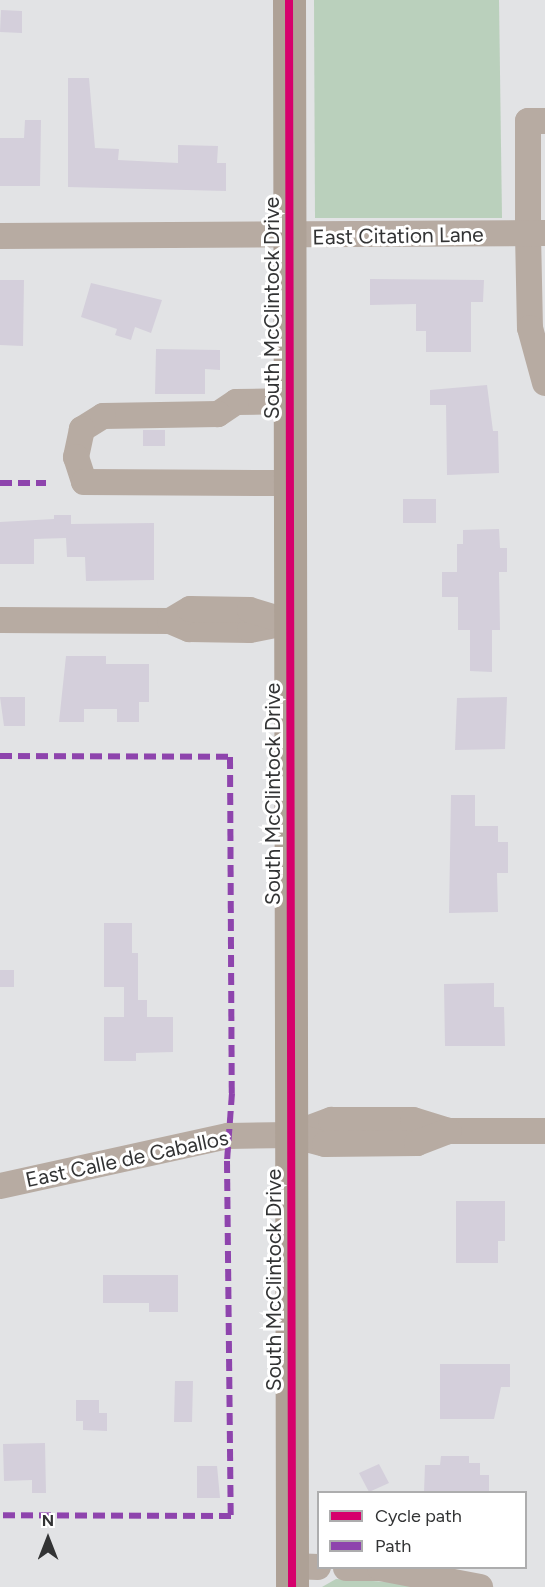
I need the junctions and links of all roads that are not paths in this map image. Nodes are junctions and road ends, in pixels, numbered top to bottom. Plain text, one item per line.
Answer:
1 (289, 0) edge
2 (545, 121) edge
3 (536, 234) edge
4 (0, 236) edge
5 (290, 238) junction
6 (545, 383) edge
7 (290, 401) junction
8 (290, 483) junction
9 (0, 620) edge
10 (290, 622) junction
11 (545, 1131) edge
12 (291, 1135) junction
13 (0, 1186) edge
14 (385, 1569) edge
15 (301, 1573) edge
16 (480, 1587) edge

1 - 5 main road, South McClintock Drive
2 - 3 street
3 - 5 street, East Citation Lane
3 - 6 street
4 - 5 street, East Citation Lane
5 - 7 main road, South McClintock Drive
7 - 8 main road, South McClintock Drive
7 - 8 street
8 - 10 main road, South McClintock Drive
9 - 10 street
10 - 12 main road, South McClintock Drive
11 - 12 street
12 - 13 street, East Calle de Caballos
12 - 15 main road, South McClintock Drive
14 - 16 street

